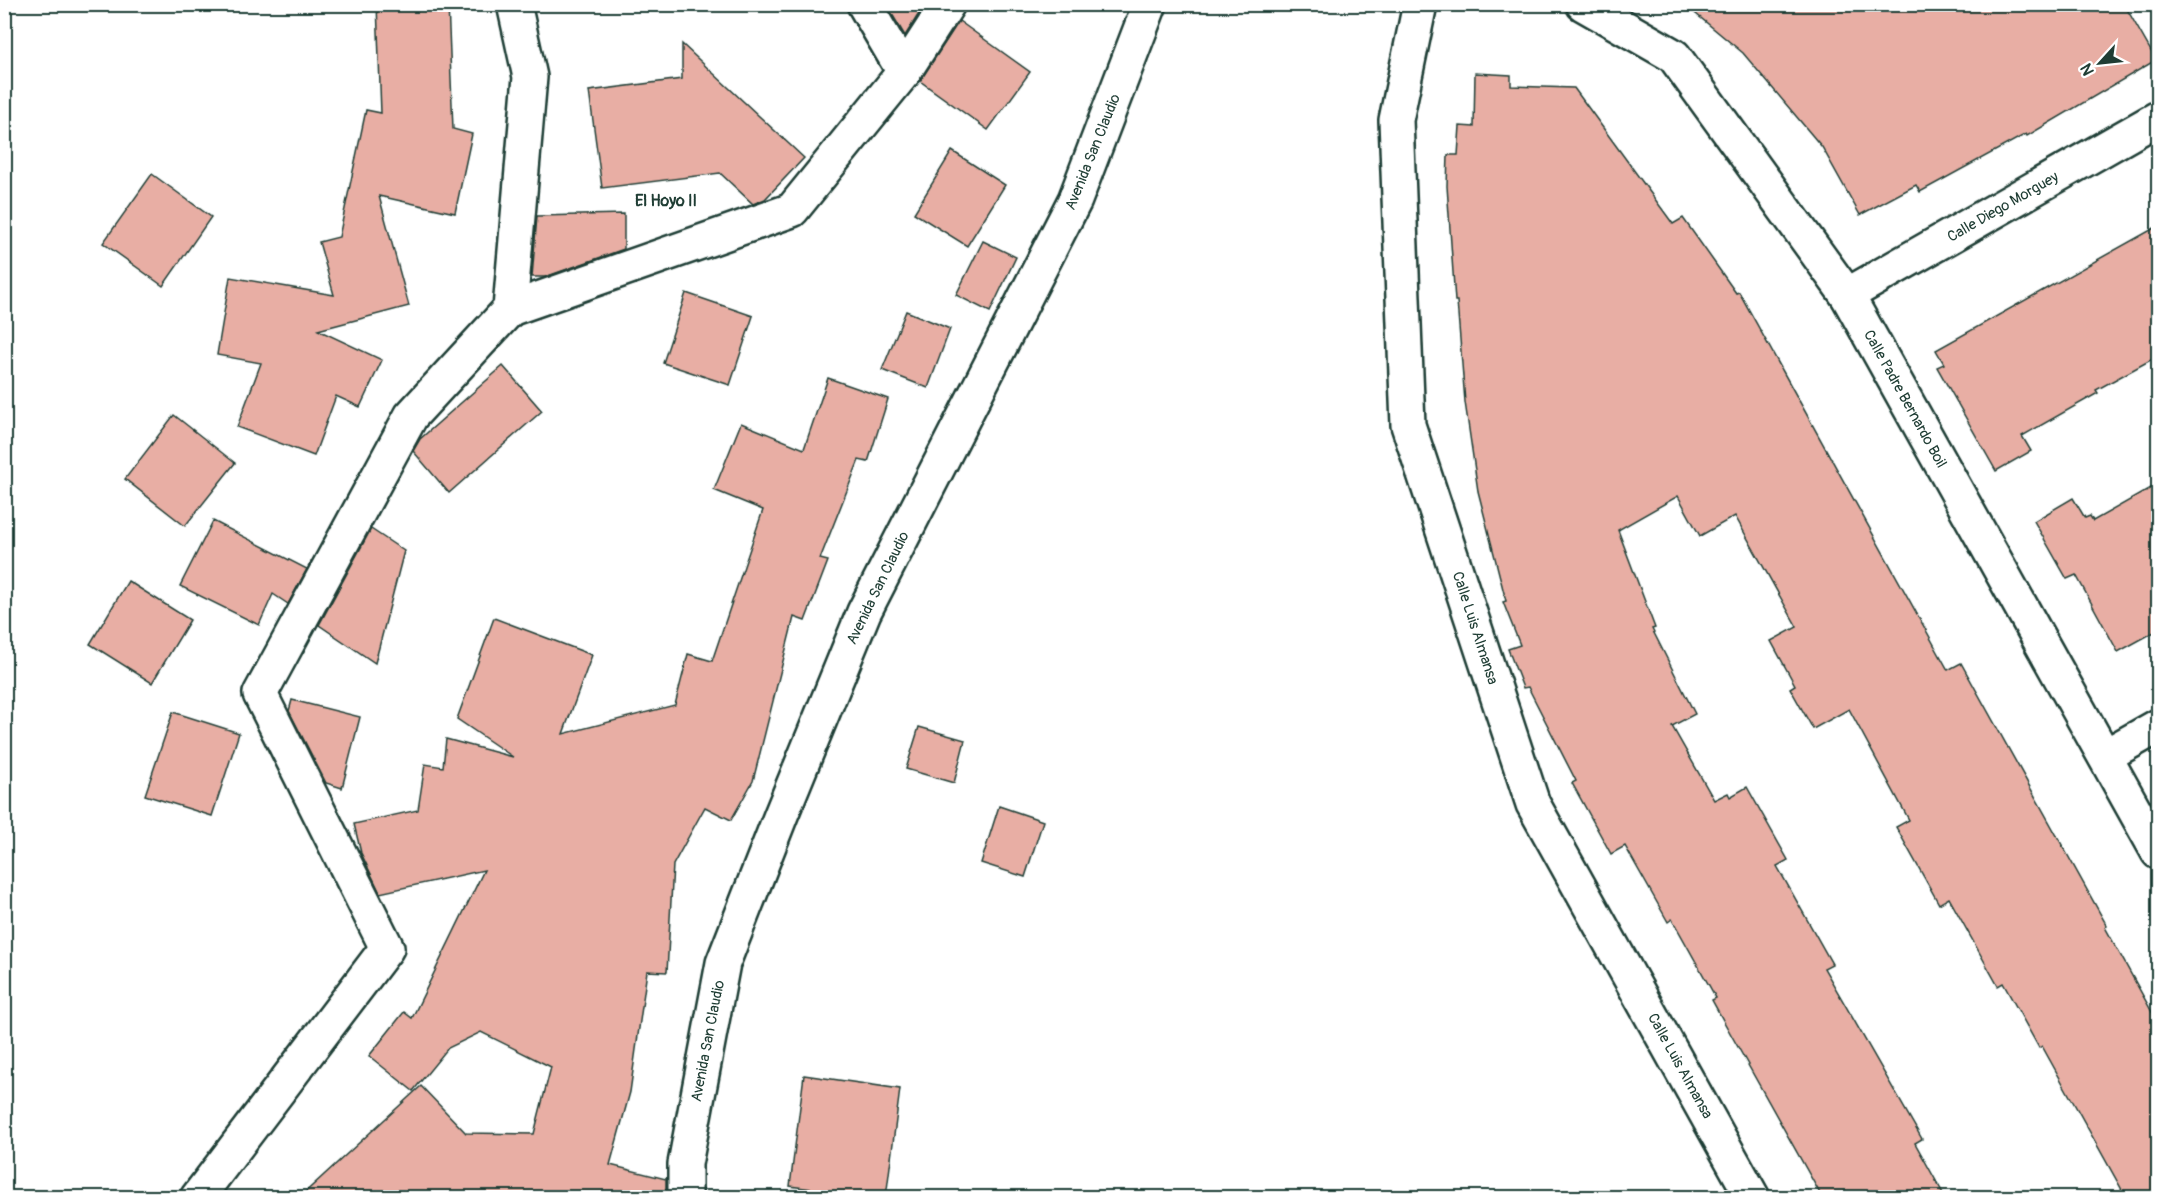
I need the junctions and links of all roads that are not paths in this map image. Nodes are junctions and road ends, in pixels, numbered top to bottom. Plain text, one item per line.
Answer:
1 (514, 4) edge
2 (864, 4) edge
3 (948, 4) edge
4 (1150, 4) edge
5 (1420, 4) edge
6 (1583, 4) edge
7 (904, 72) junction
8 (2158, 118) edge
9 (1847, 295) junction
10 (510, 309) junction
11 (2158, 726) edge
12 (2105, 756) junction
13 (2158, 852) edge
14 (196, 1197) edge
15 (685, 1197) edge
16 (1753, 1197) edge

1 - 10 street
2 - 7 street
3 - 7 street
4 - 15 street, Avenida San Claudio
5 - 16 street, Calle Luis Almansa
6 - 9 street, Calle Padre Bernardo Boil
7 - 10 street
8 - 9 street, Calle Diego Morguey
9 - 12 street, Calle Padre Bernardo Boil
10 - 14 street
11 - 12 street
12 - 13 street, Calle Padre Bernardo Boil

